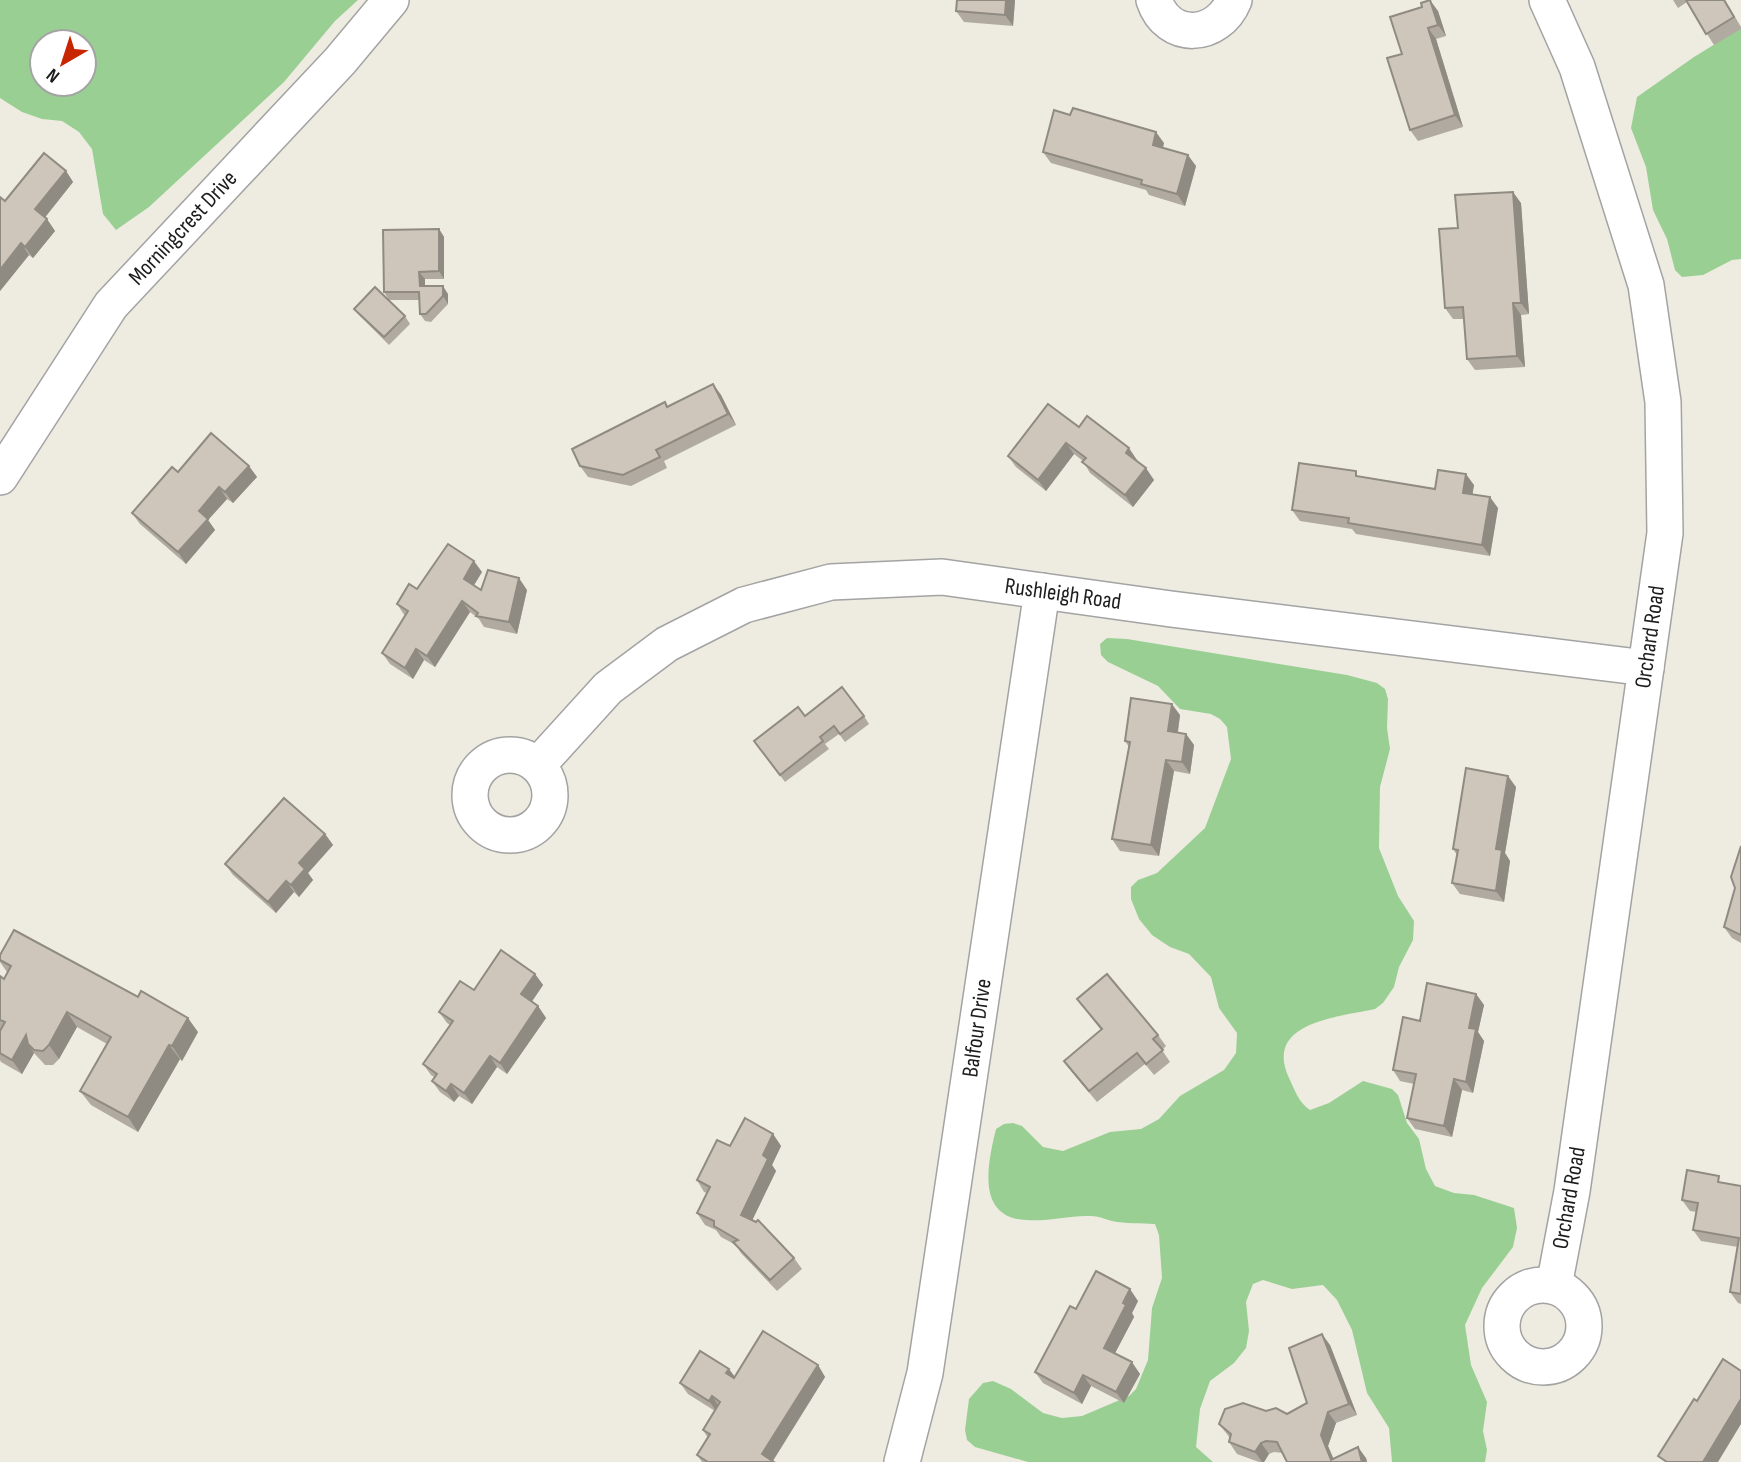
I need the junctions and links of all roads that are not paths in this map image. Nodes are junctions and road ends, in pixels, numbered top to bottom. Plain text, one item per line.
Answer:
1 (391, 0) edge
2 (1154, 0) edge
3 (1234, 0) edge
4 (1548, 0) edge
5 (0, 477) edge
6 (1042, 591) junction
7 (1646, 668) junction
8 (538, 765) dead end
9 (1554, 1286) dead end
10 (902, 1462) edge

1 - 5 street, Morningcrest Drive
2 - 3 street
4 - 7 street, Orchard Road
6 - 7 street, Rushleigh Road
6 - 8 street, Rushleigh Road
6 - 10 street, Balfour Drive
7 - 9 street, Orchard Road

